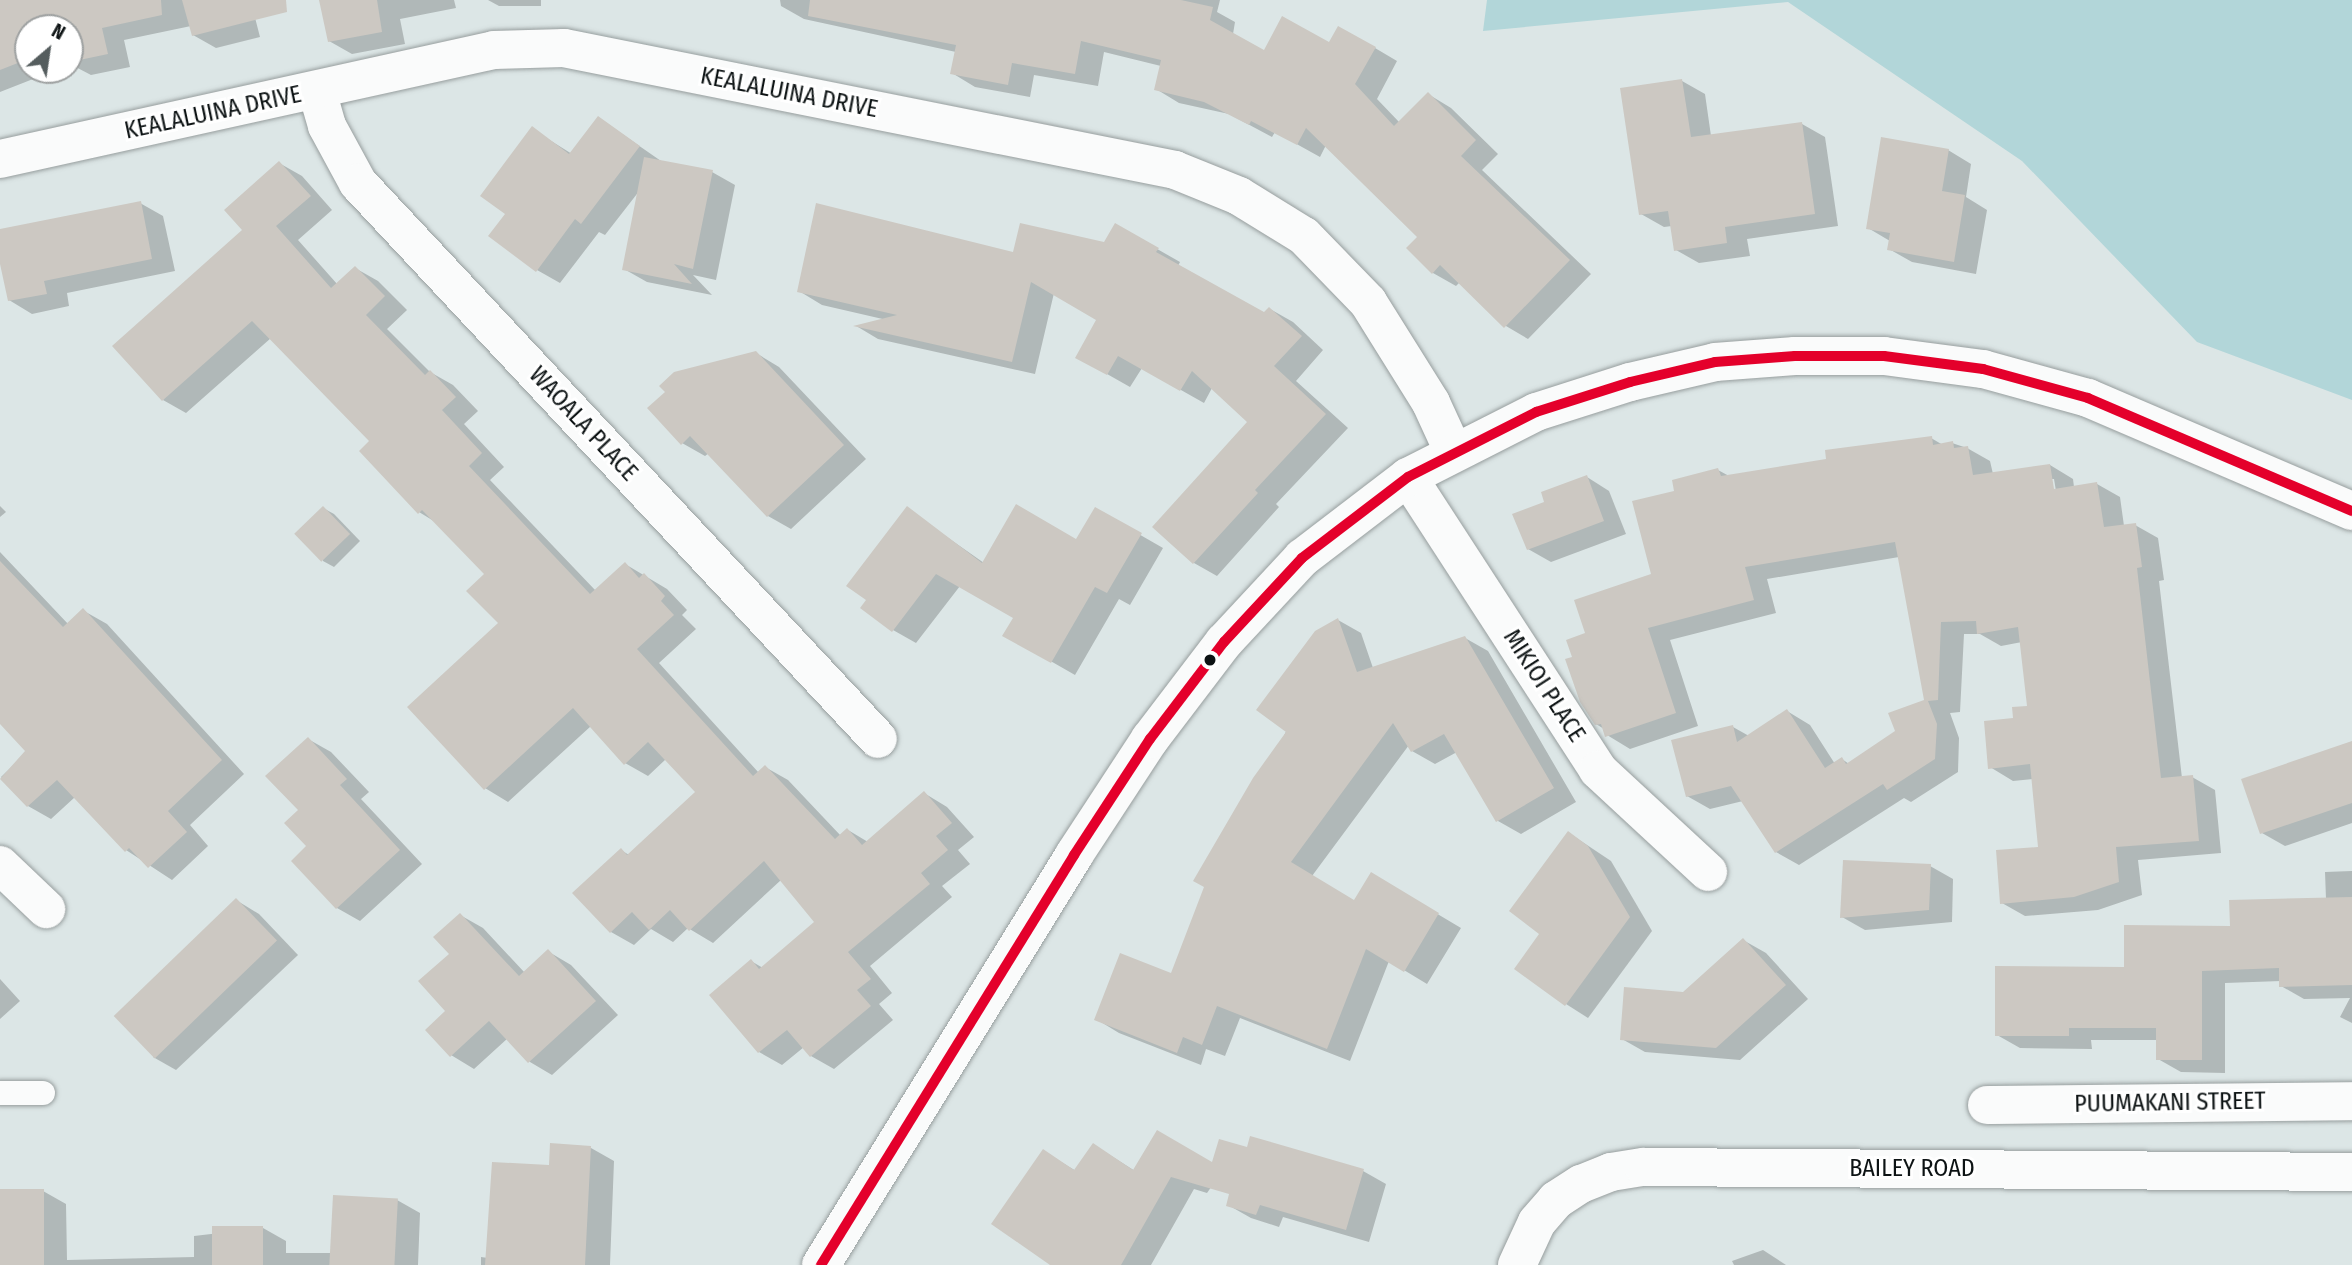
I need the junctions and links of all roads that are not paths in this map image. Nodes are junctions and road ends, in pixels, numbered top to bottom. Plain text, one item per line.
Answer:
1 (317, 91) junction
2 (0, 159) edge
3 (1454, 453) junction
4 (1408, 477) junction
5 (2352, 511) edge
6 (878, 738) dead end
7 (0, 865) edge
8 (1708, 872) dead end
9 (46, 909) dead end
10 (0, 1093) edge
11 (43, 1093) dead end
12 (2352, 1101) edge
13 (1987, 1105) dead end
14 (2352, 1172) edge
15 (821, 1265) edge
16 (1517, 1265) edge

1 - 2 street, KEALALUINA DRIVE
1 - 3 street, KEALALUINA DRIVE
1 - 6 street, WAOALA PLACE
3 - 4 street
3 - 5 street
4 - 8 street, MIKIOI PLACE
4 - 15 street
7 - 9 street
10 - 11 lane
12 - 13 street, PUUMAKANI STREET
14 - 16 street, BAILEY ROAD

